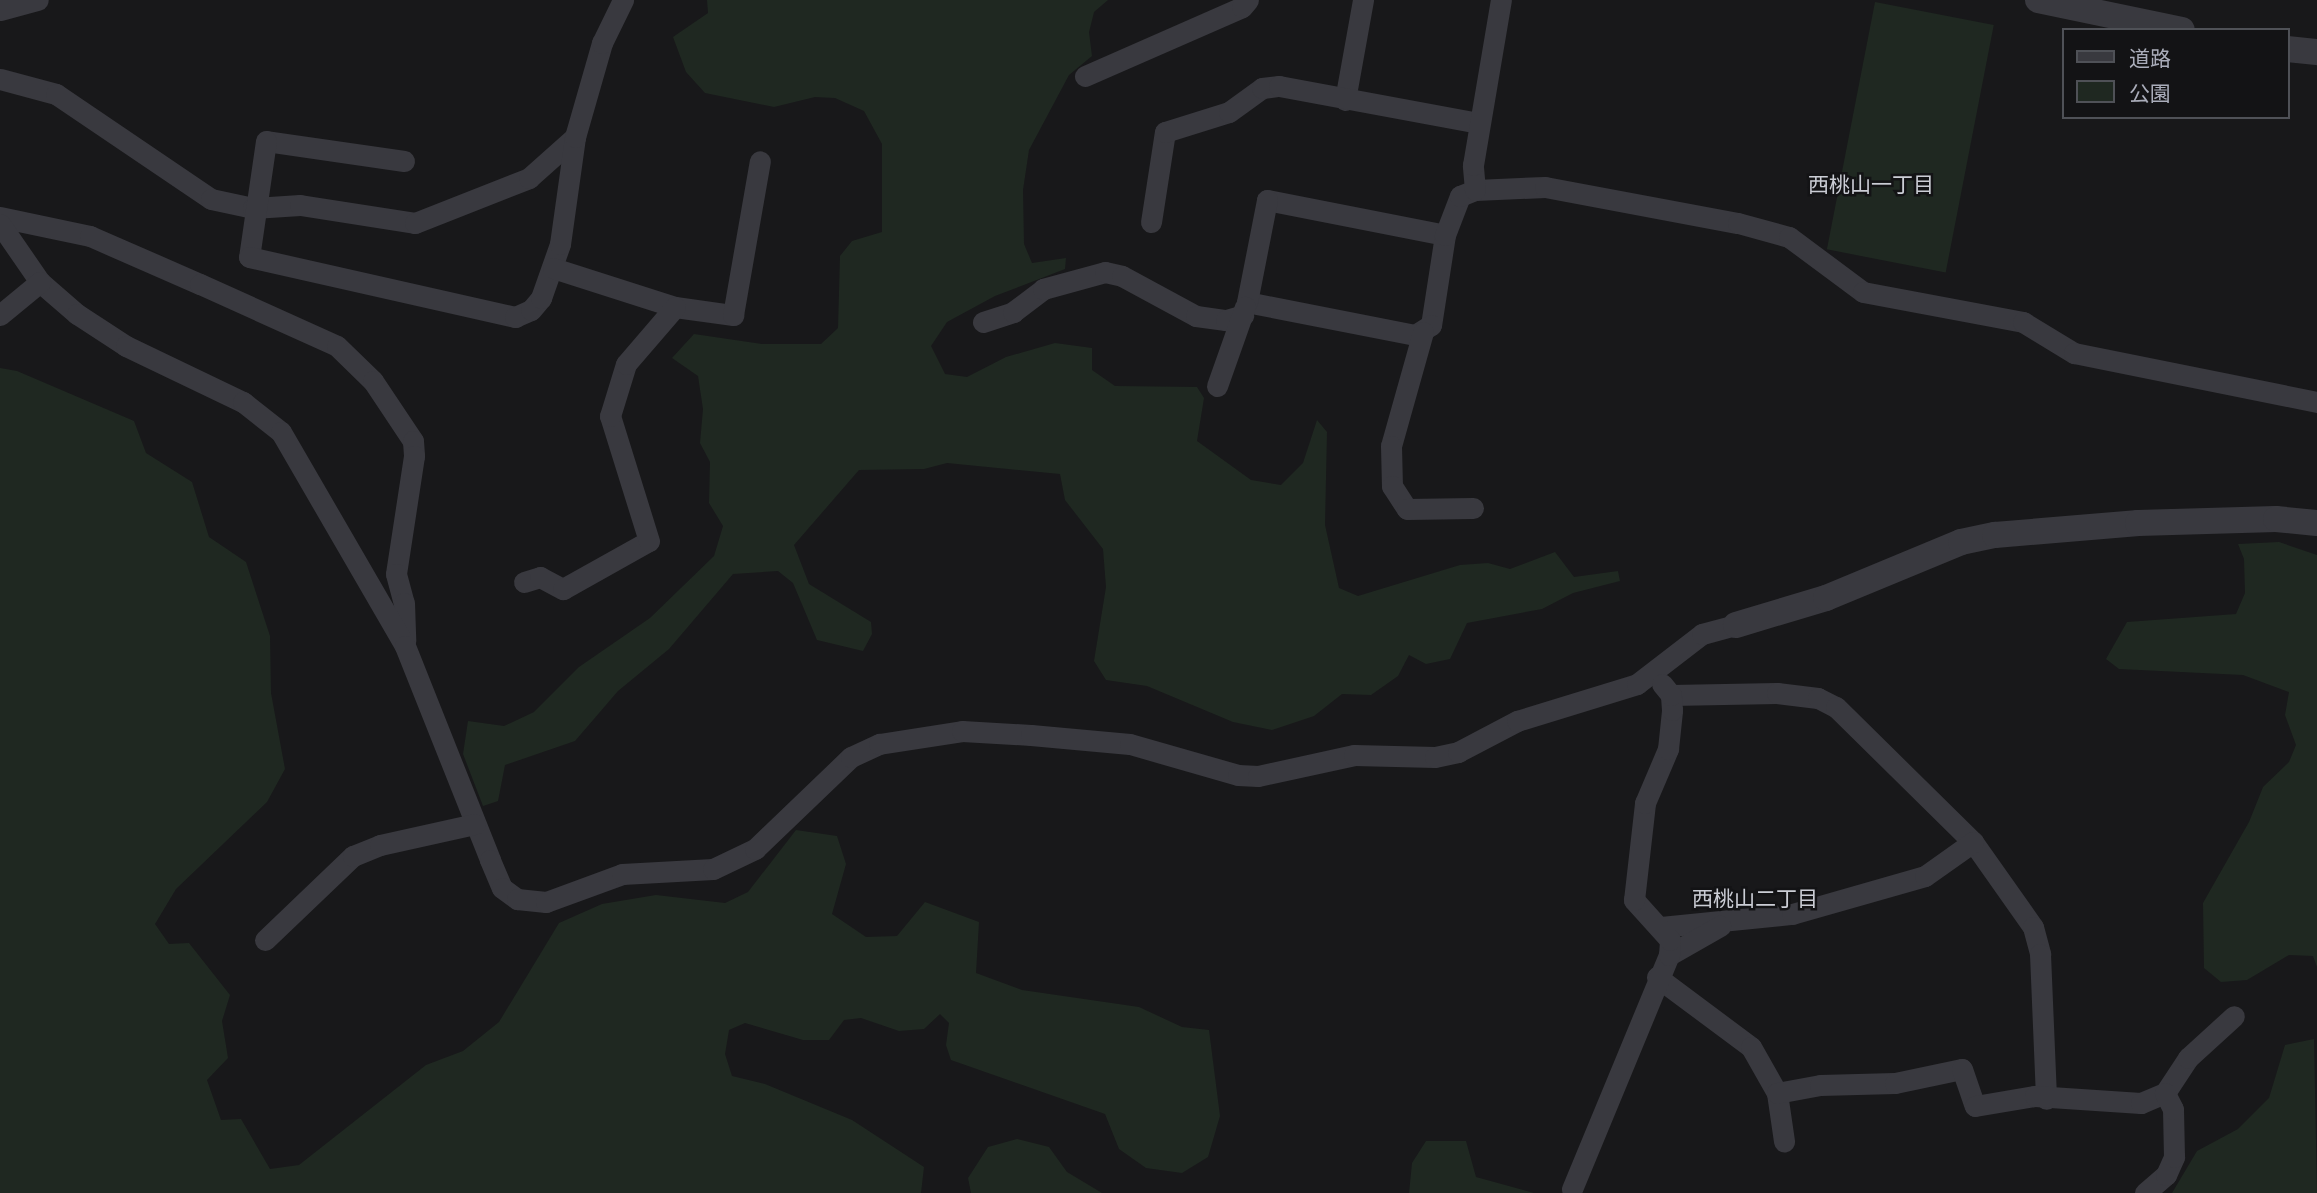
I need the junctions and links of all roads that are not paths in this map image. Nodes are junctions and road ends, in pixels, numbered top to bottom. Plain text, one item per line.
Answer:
1 (38, 0) edge
2 (623, 0) edge
3 (1248, 0) edge
4 (1363, 0) edge
5 (1501, 0) edge
6 (2038, 0) edge
7 (2088, 5) edge
8 (0, 10) edge
9 (2174, 28) edge
10 (2289, 49) edge
11 (2317, 52) edge
12 (1085, 76) dead end
13 (0, 79) edge
14 (1345, 100) junction
15 (1479, 123) junction
16 (576, 137) junction
17 (404, 161) dead end
18 (760, 161) dead end
19 (1475, 190) junction
20 (253, 208) junction
21 (0, 217) edge
22 (1151, 222) dead end
23 (0, 224) edge
24 (1446, 235) junction
25 (552, 268) junction
26 (40, 282) junction
27 (675, 307) junction
28 (1245, 308) junction
29 (0, 315) edge
30 (984, 322) dead end
31 (1423, 332) junction
32 (1217, 386) dead end
33 (2317, 402) edge
34 (1473, 508) dead end
35 (2317, 523) edge
36 (524, 582) dead end
37 (1736, 625) joint
38 (405, 646) junction
39 (1648, 675) junction
40 (1671, 695) junction
41 (475, 824) junction
42 (1973, 842) junction
43 (1737, 918) junction
44 (1661, 927) junction
45 (265, 940) dead end
46 (1669, 955) junction
47 (1657, 977) junction
48 (2234, 1016) dead end
49 (1777, 1093) junction
50 (2165, 1093) junction
51 (2046, 1099) junction
52 (1784, 1141) dead end
53 (1572, 1189) dead end
54 (2145, 1193) edge

1 - 8 street
2 - 16 street
3 - 12 street
4 - 14 street
5 - 15 street
6 - 7 street
7 - 9 street
10 - 11 street
13 - 20 street
14 - 15 street
14 - 22 street
15 - 19 street
16 - 20 street
16 - 25 street
17 - 20 street
18 - 27 street
19 - 24 street
19 - 33 street
20 - 25 street
21 - 38 street
23 - 26 street
24 - 28 street
24 - 31 street
25 - 27 street
26 - 29 street
26 - 38 street
27 - 36 street
28 - 30 street
28 - 31 street
28 - 32 street
31 - 34 street
35 - 37 street
37 - 39 street
38 - 41 street
39 - 40 street
39 - 41 street
40 - 42 street
40 - 44 street
41 - 45 street
42 - 43 street
42 - 51 street
43 - 44 street
43 - 46 street
44 - 46 street
46 - 47 street
47 - 49 street
47 - 53 street
48 - 50 street
49 - 51 street
49 - 52 street
50 - 51 street
50 - 54 street

